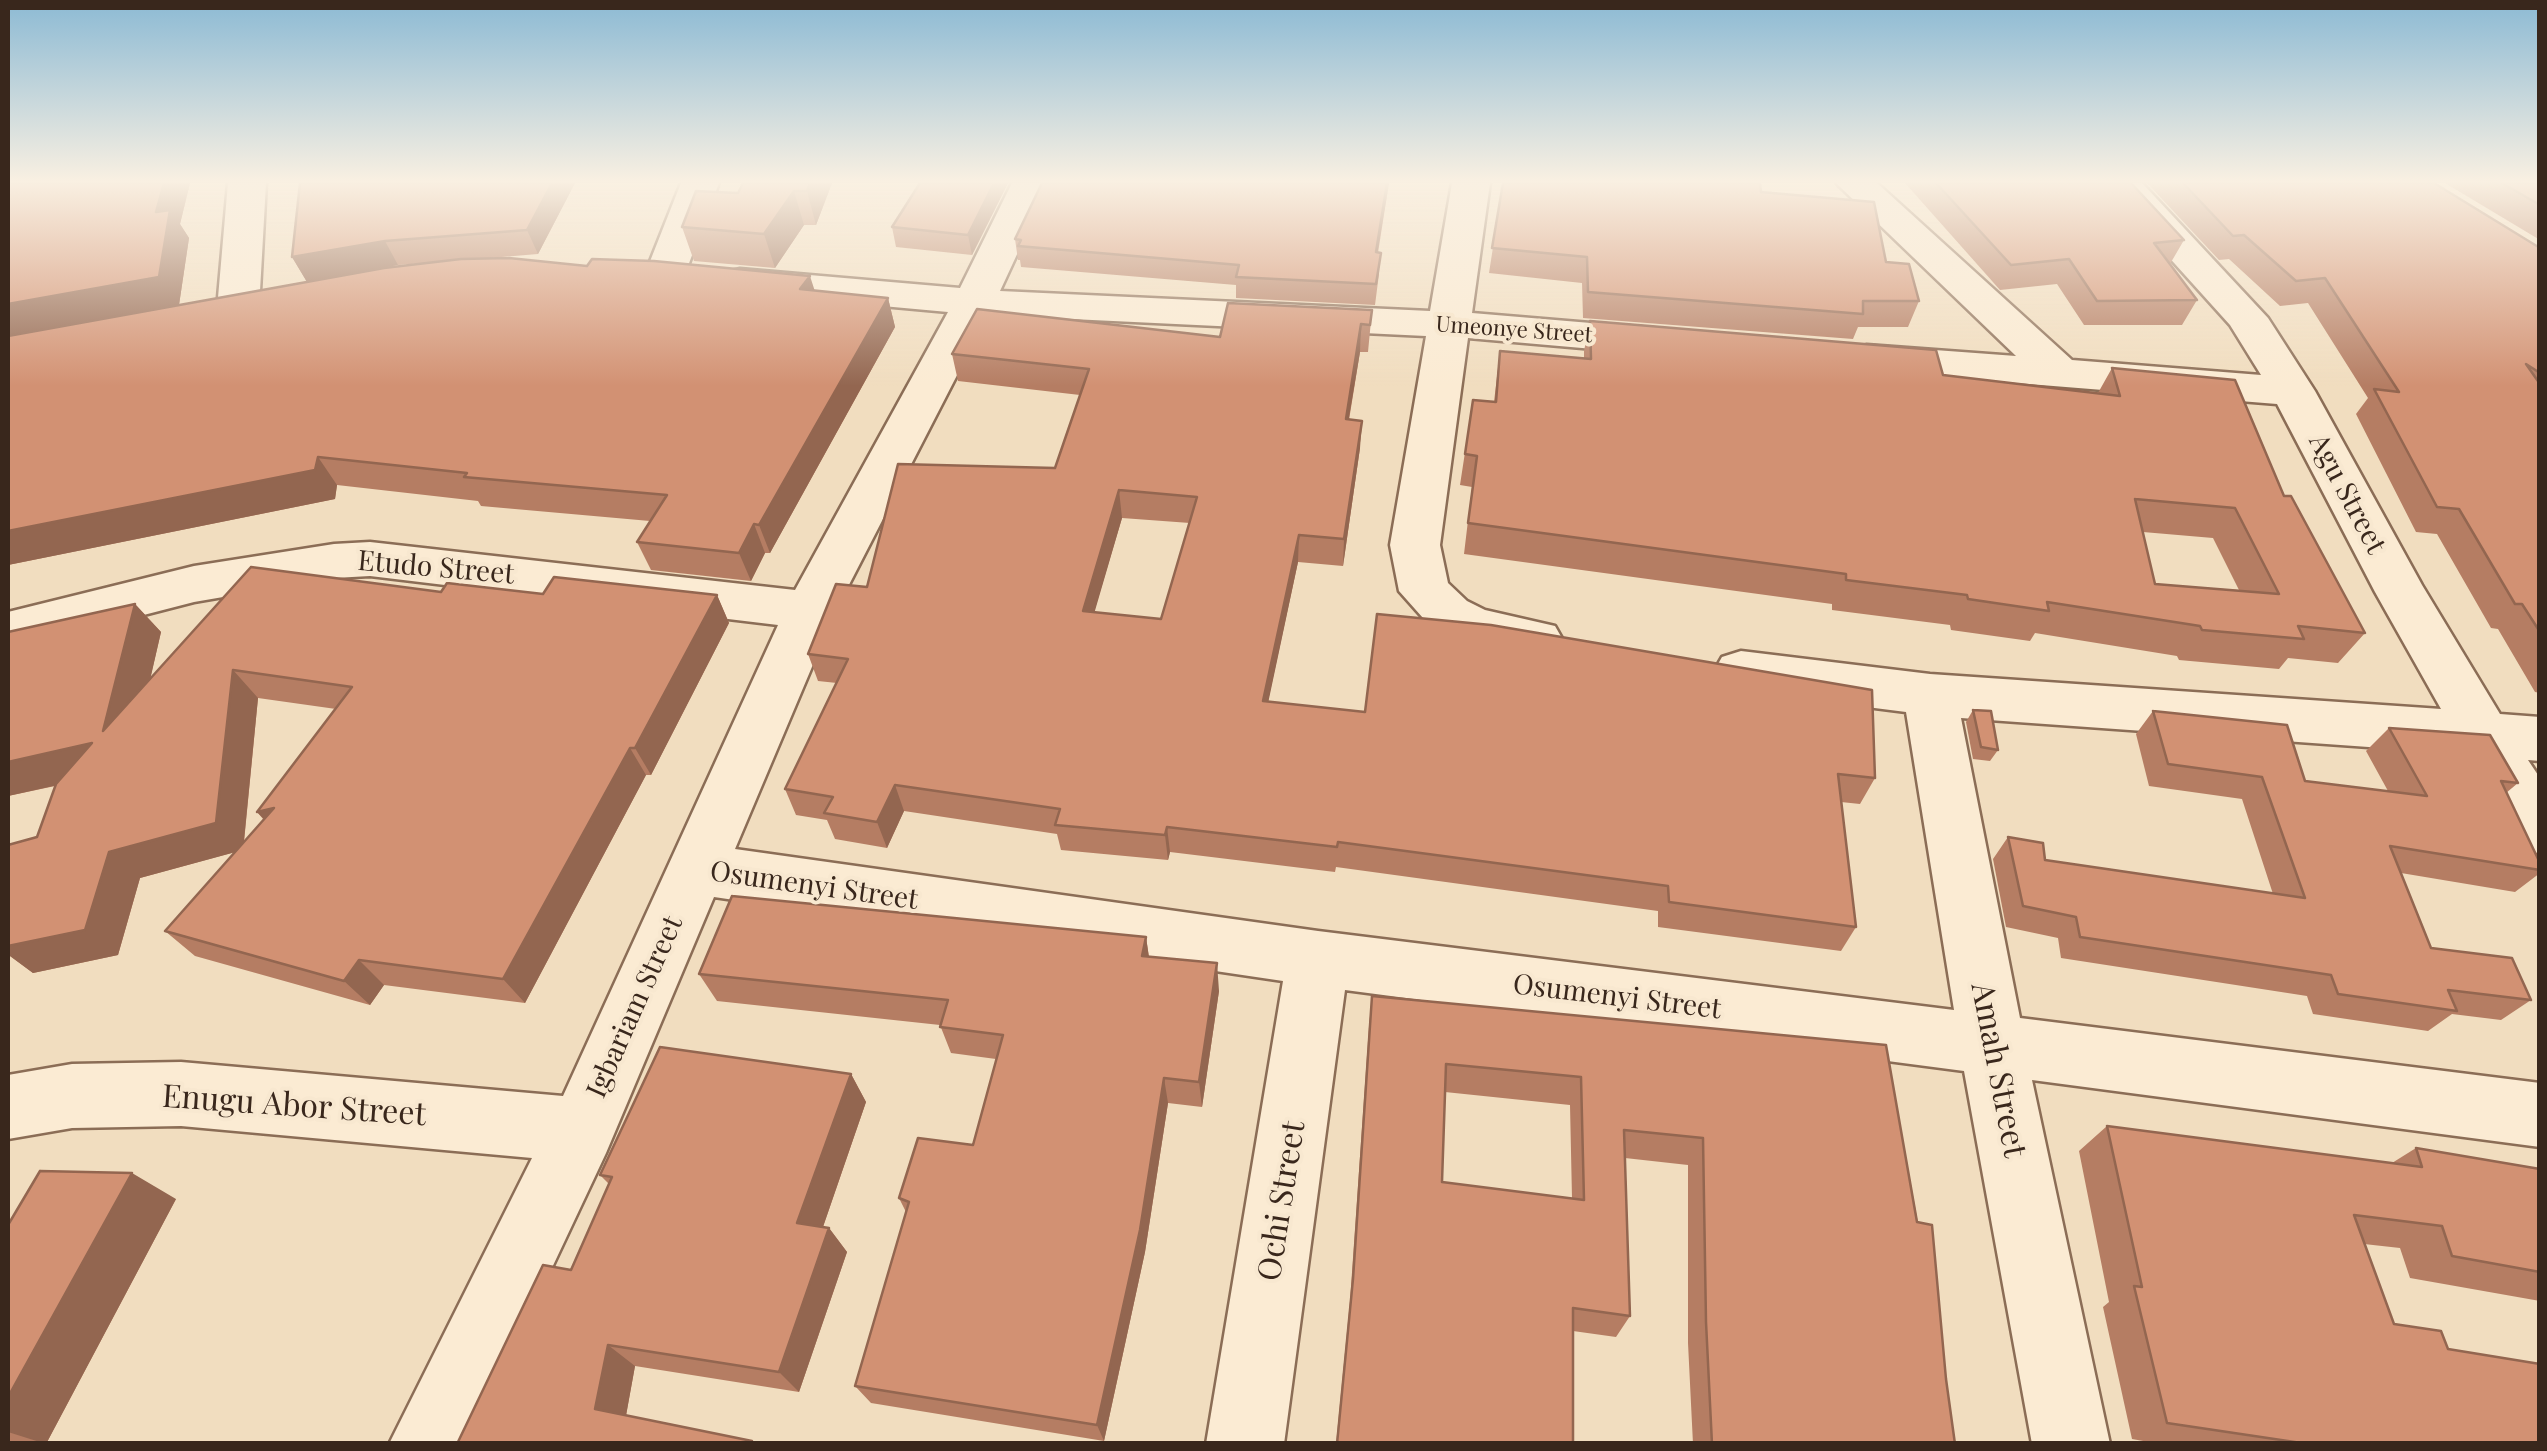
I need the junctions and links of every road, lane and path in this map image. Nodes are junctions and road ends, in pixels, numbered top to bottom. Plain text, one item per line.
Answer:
1 (243, 251) edge
2 (675, 251) edge
3 (999, 251) edge
4 (1460, 251) edge
5 (1928, 251) edge
6 (2184, 251) edge
7 (620, 271) edge
8 (666, 274) junction
9 (974, 302) junction
10 (239, 309) edge
11 (1449, 324) junction
12 (1706, 345) edge
13 (1825, 355) edge
14 (2062, 374) junction
15 (2292, 391) junction
16 (810, 610) junction
17 (8, 631) edge
18 (1589, 649) edge
19 (1701, 666) edge
20 (1930, 695) junction
21 (2485, 736) junction
22 (2540, 739) edge
23 (2540, 830) edge
24 (696, 870) junction
25 (1318, 958) junction
26 (1992, 1045) junction
27 (8, 1107) edge
28 (2540, 1115) edge
29 (582, 1130) junction
30 (428, 1444) edge
31 (1246, 1444) edge
32 (2071, 1444) edge

1 - 10 street
2 - 8 street
3 - 9 street, Igbariam Street
4 - 11 street
5 - 14 street
6 - 15 street, Agu Street
7 - 8 street, Umeonye Street
8 - 9 street, Umeonye Street
9 - 11 street, Umeonye Street
9 - 16 street, Igbariam Street
11 - 12 street, Umeonye Street
11 - 18 street
13 - 14 street
14 - 15 street
15 - 21 street, Agu Street
16 - 17 street, Etudo Street
16 - 24 street, Igbariam Street
19 - 20 street
20 - 21 street
20 - 26 street, Amah Street
21 - 22 street
21 - 23 street, Agu Street
24 - 25 street, Osumenyi Street
24 - 29 street, Igbariam Street
25 - 26 street, Osumenyi Street
25 - 31 street, Ochi Street
26 - 28 street, Osumenyi Street
26 - 32 street, Amah Street
27 - 29 street, Enugu Abor Street
29 - 30 street, Igbariam Street

